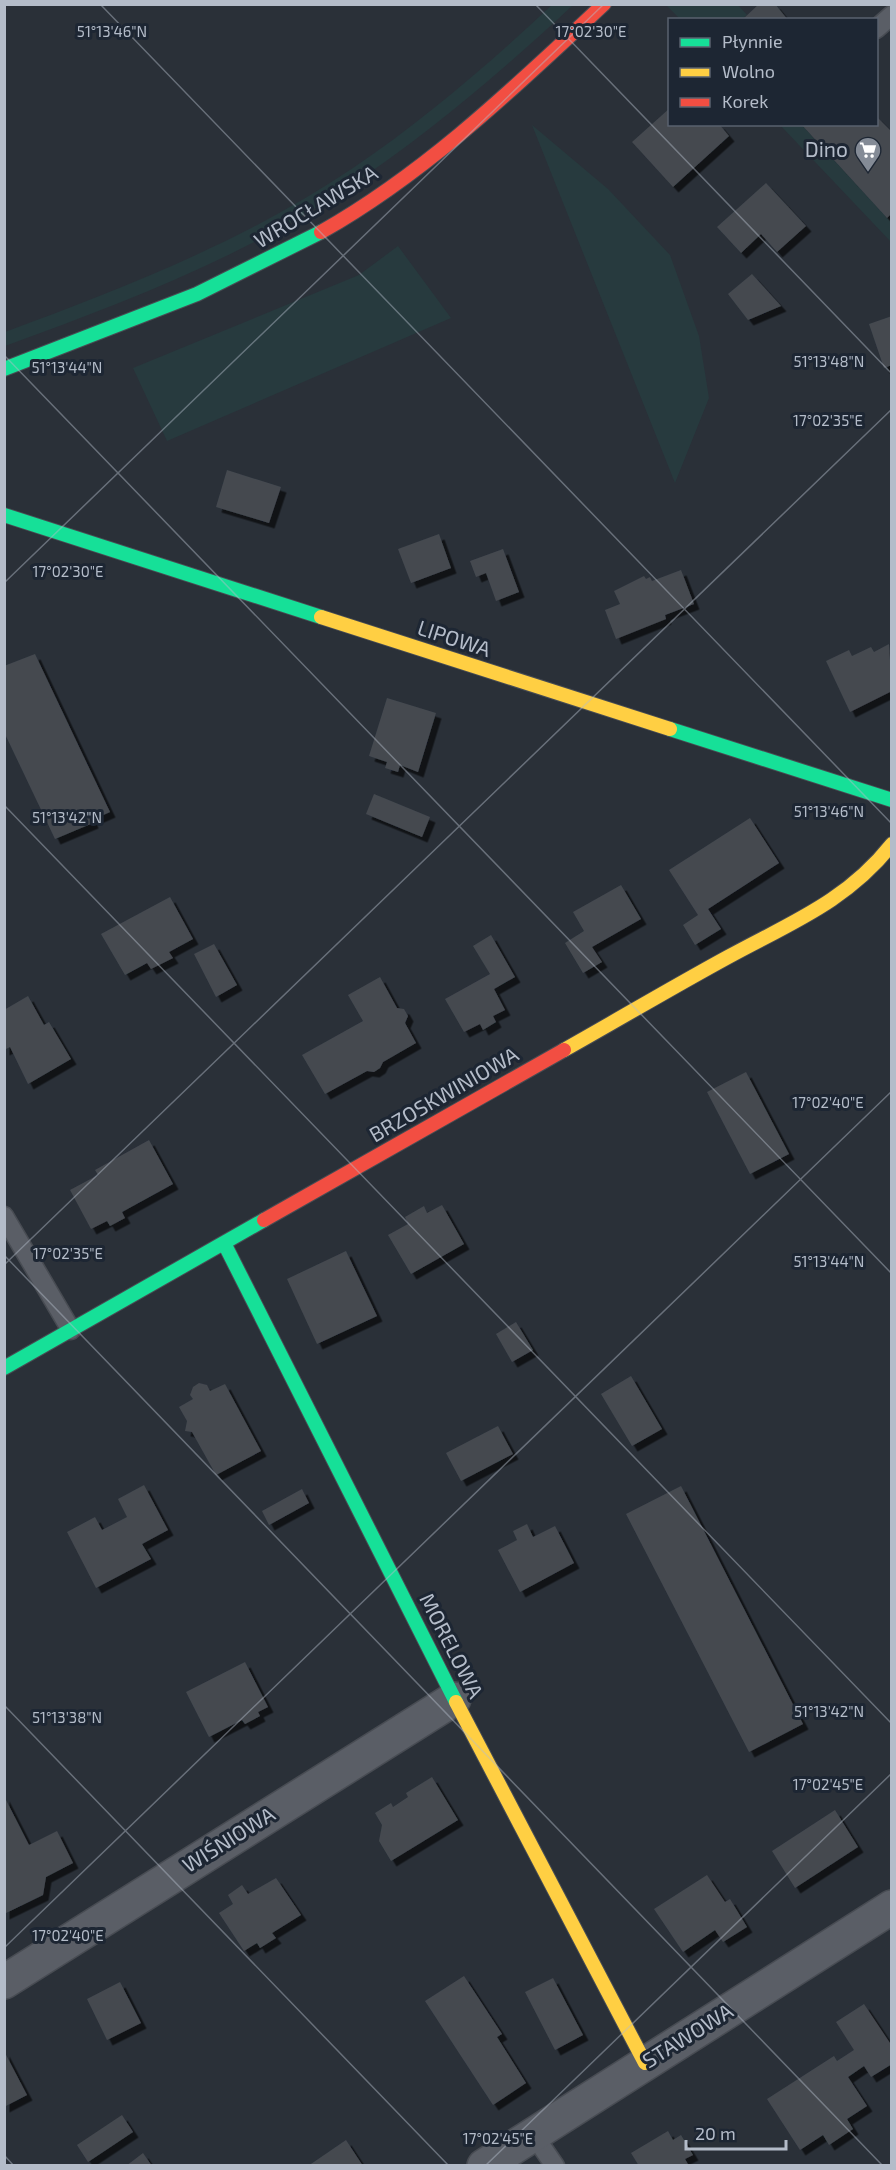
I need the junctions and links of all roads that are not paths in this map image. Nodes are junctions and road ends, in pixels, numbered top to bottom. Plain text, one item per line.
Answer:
1 (604, 4) edge
2 (891, 15) edge
3 (878, 27) edge
4 (4, 369) edge
5 (4, 515) edge
6 (891, 800) edge
7 (891, 844) edge
8 (4, 1216) edge
9 (225, 1245) junction
10 (71, 1330) junction
11 (4, 1368) edge
12 (454, 1699) junction
13 (891, 1907) edge
14 (4, 1982) edge
15 (645, 2063) junction
16 (533, 2134) junction
17 (484, 2166) edge
18 (555, 2166) edge

1 - 4 street, WROCŁAWSKA
2 - 3 lane
5 - 6 street, LIPOWA
7 - 9 street, BRZOSKWINIOWA
8 - 10 lane
9 - 10 street, BRZOSKWINIOWA
9 - 12 street, MORELOWA
10 - 11 street, BRZOSKWINIOWA
12 - 14 street, WIŚNIOWA
12 - 15 street, MORELOWA
13 - 15 street, STAWOWA
15 - 16 street, STAWOWA
16 - 17 street, STAWOWA
16 - 18 lane

